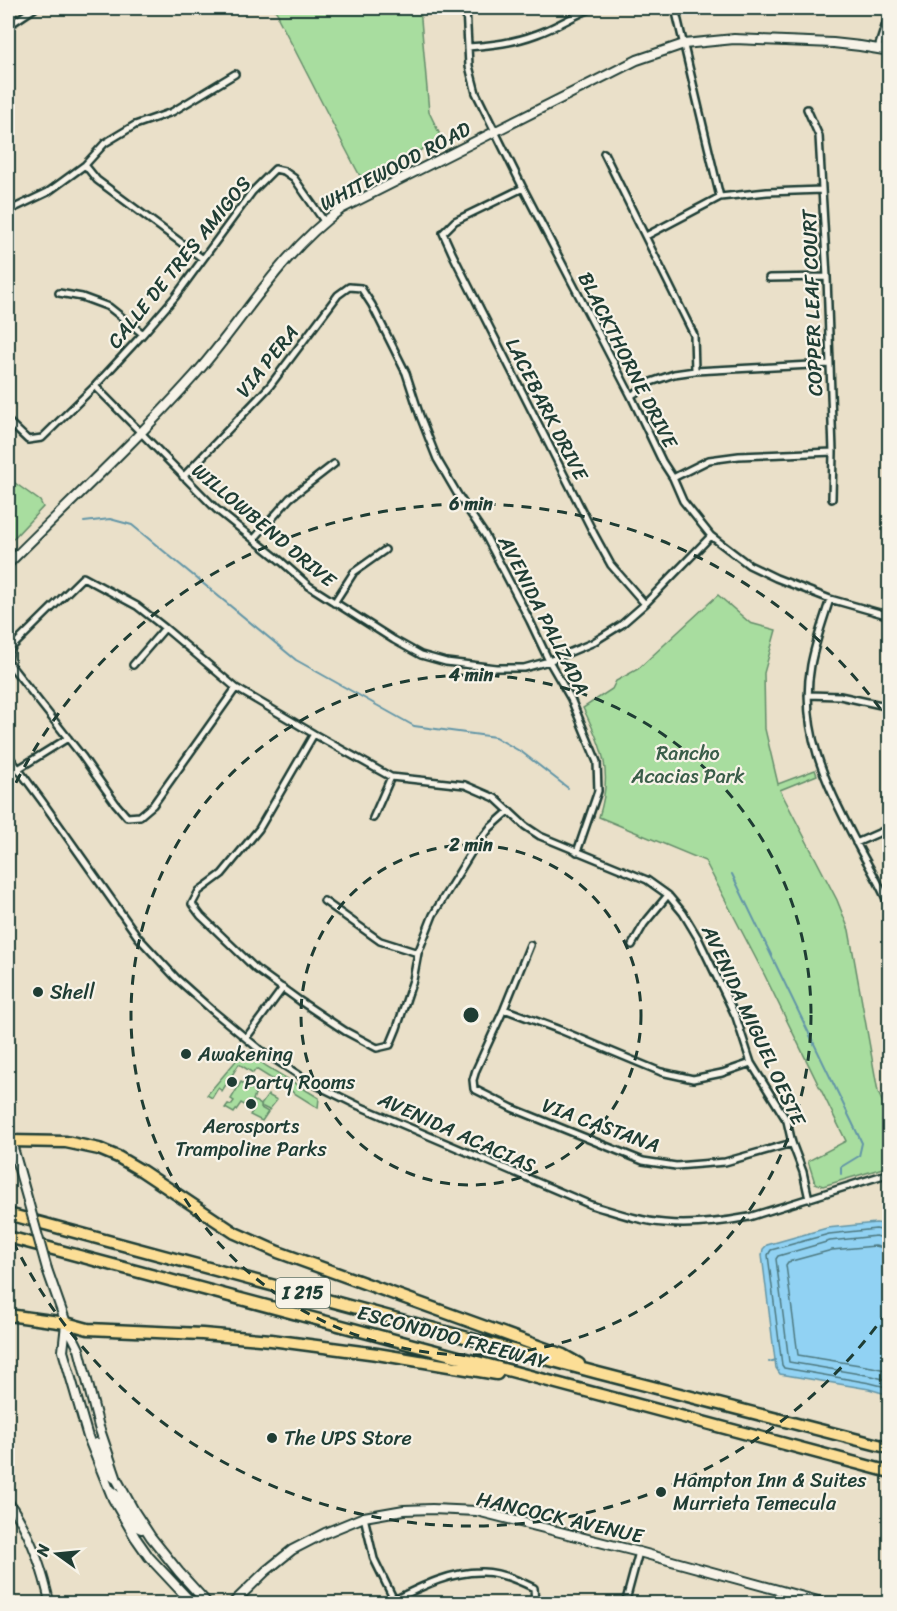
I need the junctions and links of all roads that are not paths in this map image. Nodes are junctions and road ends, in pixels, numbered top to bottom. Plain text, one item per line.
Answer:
1 (35, 8) edge
2 (466, 8) edge
3 (593, 8) edge
4 (675, 8) edge
5 (579, 10) edge
6 (890, 11) edge
7 (8, 26) edge
8 (684, 45) junction
9 (468, 47) junction
10 (878, 48) junction
11 (890, 51) edge
12 (235, 74) dead end
13 (807, 109) dead end
14 (496, 131) junction
15 (604, 153) dead end
16 (85, 165) junction
17 (523, 188) junction
18 (822, 190) junction
19 (720, 197) junction
20 (8, 212) edge
21 (324, 221) junction
22 (646, 236) junction
23 (202, 259) junction
24 (827, 276) junction
25 (769, 278) dead end
26 (59, 293) dead end
27 (372, 305) joint
28 (143, 334) junction
29 (830, 364) junction
30 (695, 371) junction
31 (94, 386) junction
32 (631, 396) junction
33 (8, 421) edge
34 (140, 433) junction
35 (833, 452) junction
36 (334, 464) dead end
37 (183, 477) junction
38 (673, 478) junction
39 (832, 499) dead end
40 (711, 536) junction
41 (254, 539) junction
42 (385, 550) dead end
43 (8, 564) edge
44 (830, 599) junction
45 (334, 603) junction
46 (645, 604) junction
47 (890, 616) edge
48 (165, 628) junction
49 (549, 661) junction
50 (133, 665) dead end
51 (236, 688) junction
52 (808, 695) junction
53 (890, 707) edge
54 (314, 734) junction
55 (68, 738) junction
56 (8, 755) edge
57 (18, 768) junction
58 (392, 777) junction
59 (509, 811) junction
60 (373, 818) dead end
61 (890, 828) edge
62 (856, 843) junction
63 (576, 852) junction
64 (668, 895) junction
65 (324, 901) dead end
66 (890, 909) edge
67 (530, 945) dead end
68 (632, 945) dead end
69 (418, 953) junction
70 (283, 988) junction
71 (504, 1009) junction
72 (246, 1038) junction
73 (751, 1063) junction
74 (9, 1137) edge
75 (792, 1143) junction
76 (890, 1173) edge
77 (809, 1199) junction
78 (8, 1214) edge
79 (8, 1237) edge
80 (8, 1315) edge
81 (66, 1323) junction
82 (598, 1373) junction
83 (566, 1387) junction
84 (92, 1445) junction
85 (890, 1448) edge
86 (890, 1472) edge
87 (117, 1480) junction
88 (109, 1491) junction
89 (8, 1501) edge
90 (364, 1518) junction
91 (145, 1528) junction
92 (639, 1552) junction
93 (799, 1600) edge
94 (395, 1602) edge
95 (50, 1604) edge
96 (193, 1604) edge
97 (208, 1604) edge
98 (232, 1604) edge
99 (535, 1604) edge
100 (625, 1604) edge
101 (829, 1604) edge

1 - 7 street
2 - 9 street, BLACKTHORNE DRIVE
3 - 5 street
4 - 8 street
5 - 9 street
6 - 10 street
8 - 10 main road, WHITEWOOD ROAD
8 - 14 main road, WHITEWOOD ROAD
8 - 19 street
9 - 14 street, BLACKTHORNE DRIVE
10 - 11 main road, WHITEWOOD ROAD
12 - 16 street
13 - 18 street, COPPER LEAF COURT
14 - 17 street, BLACKTHORNE DRIVE
14 - 21 main road, WHITEWOOD ROAD
15 - 22 street
16 - 20 street
16 - 23 street
17 - 32 street, BLACKTHORNE DRIVE
17 - 46 street, LACEBARK DRIVE
18 - 19 street
18 - 24 street, COPPER LEAF COURT
19 - 22 street
21 - 23 street, CALLE DE TRES AMIGOS
21 - 34 main road, WHITEWOOD ROAD
22 - 30 street
23 - 28 street, CALLE DE TRES AMIGOS
24 - 25 street
24 - 29 street, COPPER LEAF COURT
26 - 28 street
27 - 37 street, VIA PERA
27 - 49 street, AVENIDA PALIZADA
28 - 31 street, CALLE DE TRES AMIGOS
29 - 30 street
29 - 35 street, COPPER LEAF COURT
30 - 32 street
31 - 33 street, CALLE DE TRES AMIGOS
31 - 34 street, WILLOWBEND DRIVE
32 - 38 street, BLACKTHORNE DRIVE
34 - 37 street, WILLOWBEND DRIVE
34 - 43 main road, WHITEWOOD ROAD
35 - 38 street
35 - 39 street, COPPER LEAF COURT
36 - 41 street
37 - 41 street, WILLOWBEND DRIVE
38 - 40 street, BLACKTHORNE DRIVE
40 - 44 street, BLACKTHORNE DRIVE
40 - 46 street, WILLOWBEND DRIVE
41 - 45 street, WILLOWBEND DRIVE
42 - 45 street
44 - 47 street, BLACKTHORNE DRIVE
44 - 52 street
45 - 49 street, WILLOWBEND DRIVE
46 - 49 street, WILLOWBEND DRIVE
48 - 50 street
48 - 51 street, AVENIDA MIGUEL OESTE
48 - 55 street, AVENIDA MIGUEL OESTE
49 - 63 street, AVENIDA PALIZADA
51 - 54 street, AVENIDA MIGUEL OESTE
51 - 55 street
52 - 53 street
52 - 62 street
54 - 58 street, AVENIDA MIGUEL OESTE
54 - 70 street
55 - 57 street
56 - 57 street, AVENIDA ACACIAS
57 - 72 street, AVENIDA ACACIAS
58 - 59 street, AVENIDA MIGUEL OESTE
58 - 60 street
59 - 63 street, AVENIDA MIGUEL OESTE
59 - 69 street
61 - 62 street
62 - 66 street
63 - 64 street, AVENIDA MIGUEL OESTE
64 - 68 street
64 - 73 street, AVENIDA MIGUEL OESTE
65 - 69 street
67 - 71 street
69 - 70 street
70 - 72 street
71 - 73 street
71 - 75 street, VIA CASTANA
72 - 77 street, AVENIDA ACACIAS
73 - 75 street, AVENIDA MIGUEL OESTE
74 - 81 main road, bridge
74 - 82 highway
75 - 77 street, AVENIDA MIGUEL OESTE
76 - 77 street, AVENIDA ACACIAS
78 - 82 highway, ESCONDIDO FREEWAY / I 215
79 - 83 highway, ESCONDIDO FREEWAY / I 215
80 - 81 highway
81 - 83 highway
81 - 84 main road
81 - 87 main road
82 - 85 highway, ESCONDIDO FREEWAY / I 215
83 - 86 highway, ESCONDIDO FREEWAY / I 215
84 - 87 main road
84 - 88 main road
87 - 91 main road
88 - 91 main road
88 - 96 main road
89 - 95 street
90 - 92 main road, HANCOCK AVENUE
90 - 94 street
90 - 98 main road, HANCOCK AVENUE
91 - 97 main road
92 - 93 main road, HANCOCK AVENUE
92 - 100 street
93 - 101 main road, HANCOCK AVENUE
94 - 99 street

